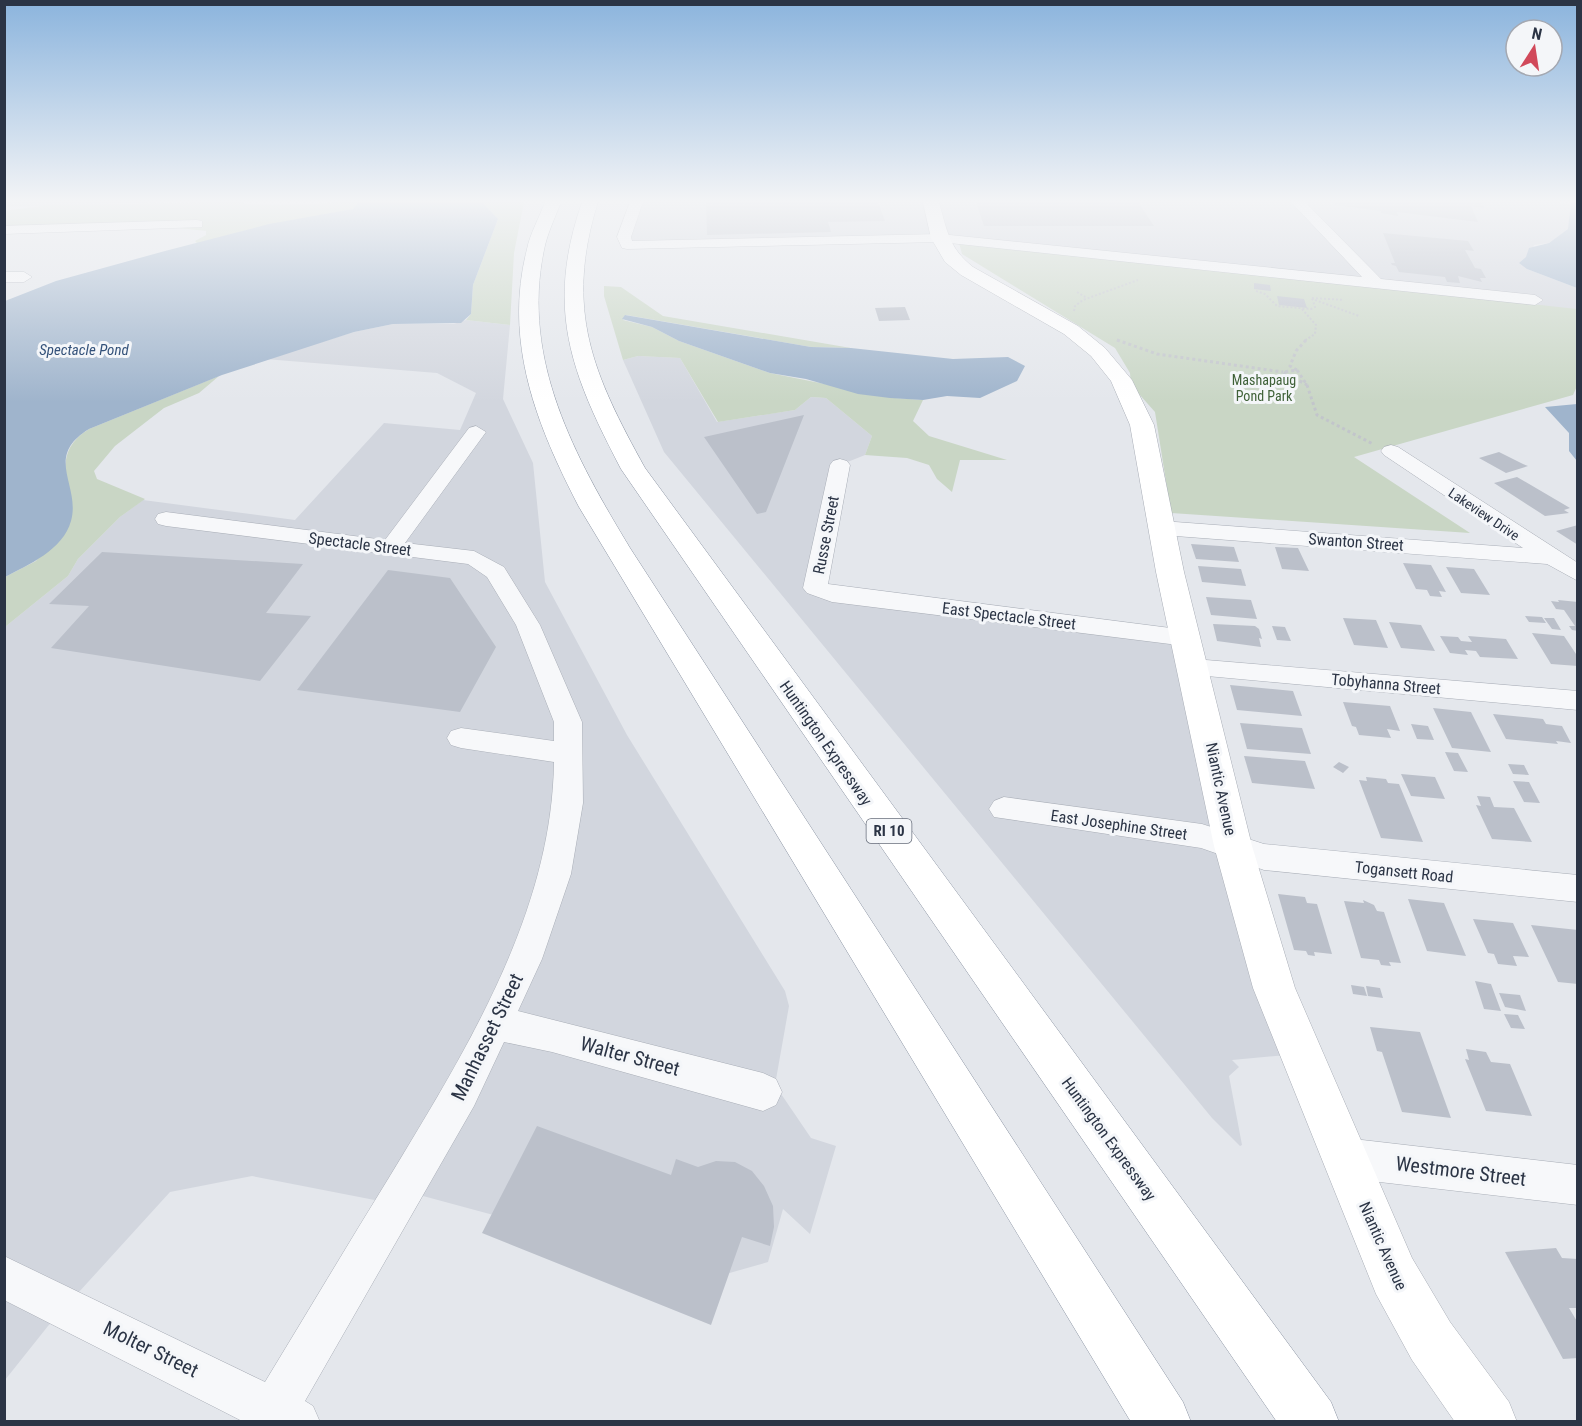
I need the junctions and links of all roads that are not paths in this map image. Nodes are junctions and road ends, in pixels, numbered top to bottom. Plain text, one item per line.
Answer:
1 (531, 269) edge
2 (573, 269) edge
3 (964, 269) edge
4 (1225, 269) edge
5 (1362, 269) edge
6 (24, 277) dead end
7 (4, 278) edge
8 (1378, 285) junction
9 (1535, 300) dead end
10 (476, 432) dead end
11 (1383, 448) road end
12 (840, 465) dead end
13 (166, 519) dead end
14 (1161, 528) junction
15 (390, 548) junction
16 (1550, 557) junction
17 (1578, 574) edge
18 (832, 594) joint
19 (523, 618) joint
20 (1190, 653) junction
21 (1578, 701) edge
22 (461, 738) dead end
23 (570, 754) junction
24 (1004, 809) dead end
25 (1233, 846) junction
26 (1578, 889) edge
27 (496, 1024) junction
28 (763, 1092) dead end
29 (1345, 1158) junction
30 (1578, 1185) edge
31 (4, 1277) edge
32 (279, 1418) edge
33 (1163, 1422) edge
34 (1311, 1422) edge
35 (1489, 1422) edge

1 - 33 main road
2 - 34 main road, Huntington Expressway / RI 10
3 - 14 main road, Niantic Avenue
4 - 8 street
5 - 8 street
6 - 7 street
8 - 9 street
10 - 15 street
11 - 16 street, Lakeview Drive
12 - 18 street, Russe Street
13 - 15 street, Spectacle Street
14 - 16 street, Swanton Street
14 - 20 main road, Niantic Avenue
15 - 19 street, Spectacle Street
16 - 17 street, Lakeview Drive
18 - 20 street, East Spectacle Street
19 - 23 street, Manhasset Street
20 - 21 street, Tobyhanna Street
20 - 25 main road, Niantic Avenue
22 - 23 street
23 - 27 street, Manhasset Street
24 - 25 street, East Josephine Street
25 - 26 street, Togansett Road
25 - 29 main road, Niantic Avenue
27 - 28 street, Walter Street
27 - 32 street, Manhasset Street
29 - 30 street, Westmore Street
29 - 35 main road, Niantic Avenue
31 - 32 street, Molter Street

